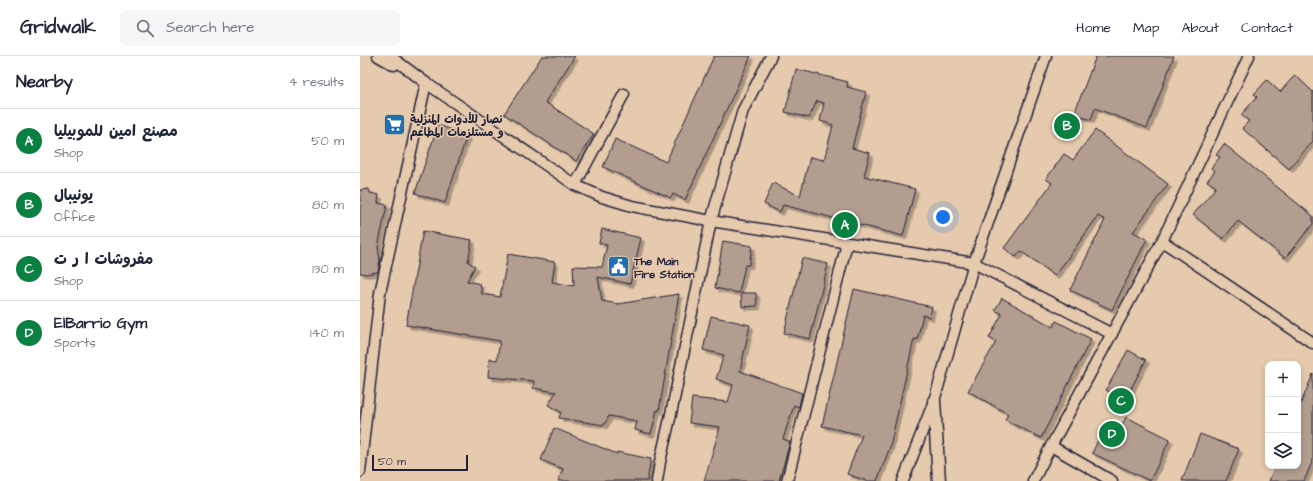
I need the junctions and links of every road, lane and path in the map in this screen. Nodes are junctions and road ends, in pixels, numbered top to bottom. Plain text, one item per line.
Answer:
1 (378, 56) edge
2 (390, 56) edge
3 (771, 56) edge
4 (1046, 56) edge
5 (1249, 56) edge
6 (426, 83) junction
7 (624, 94) dead end
8 (575, 185) junction
9 (711, 221) junction
10 (1162, 241) junction
11 (847, 243) junction
12 (974, 263) junction
13 (1112, 334) junction
14 (1313, 343) edge
15 (934, 401) junction
16 (1051, 446) junction
17 (360, 472) edge
18 (657, 481) edge
19 (787, 481) edge
20 (903, 481) edge
21 (939, 481) edge
22 (1033, 481) edge
23 (1112, 481) edge

1 - 6 street
2 - 6 street
3 - 9 street
4 - 12 street
5 - 10 street
6 - 8 street
6 - 17 street
7 - 8 street
8 - 9 street
9 - 11 street
9 - 18 street
10 - 13 street
10 - 14 street
11 - 12 street
11 - 19 street
12 - 13 street
12 - 15 street
13 - 16 street
15 - 20 street
15 - 21 street
16 - 22 street
16 - 23 street

